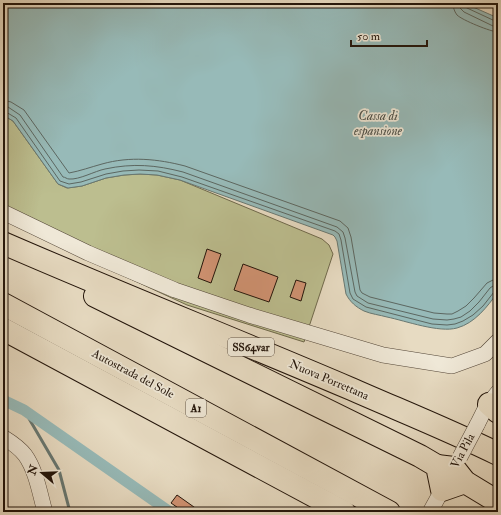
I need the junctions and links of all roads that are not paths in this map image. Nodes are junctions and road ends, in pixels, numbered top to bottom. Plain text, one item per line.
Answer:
1 (3, 212) edge
2 (3, 242) edge
3 (3, 249) edge
4 (3, 304) edge
5 (3, 329) edge
6 (498, 341) edge
7 (495, 402) edge
8 (3, 437) edge
9 (498, 454) edge
10 (454, 468) junction
11 (439, 494) joint
12 (498, 502) edge
13 (45, 512) edge
14 (344, 512) edge
15 (389, 512) edge
16 (430, 512) edge

1 - 6 street
2 - 9 highway, Nuova Porrettana / SS64var
3 - 10 highway
4 - 15 highway, Autostrada del Sole / A1
5 - 14 highway, Autostrada del Sole / A1
7 - 10 street, Via Pila, bridge
8 - 13 street
10 - 11 highway
10 - 12 highway
11 - 16 street

